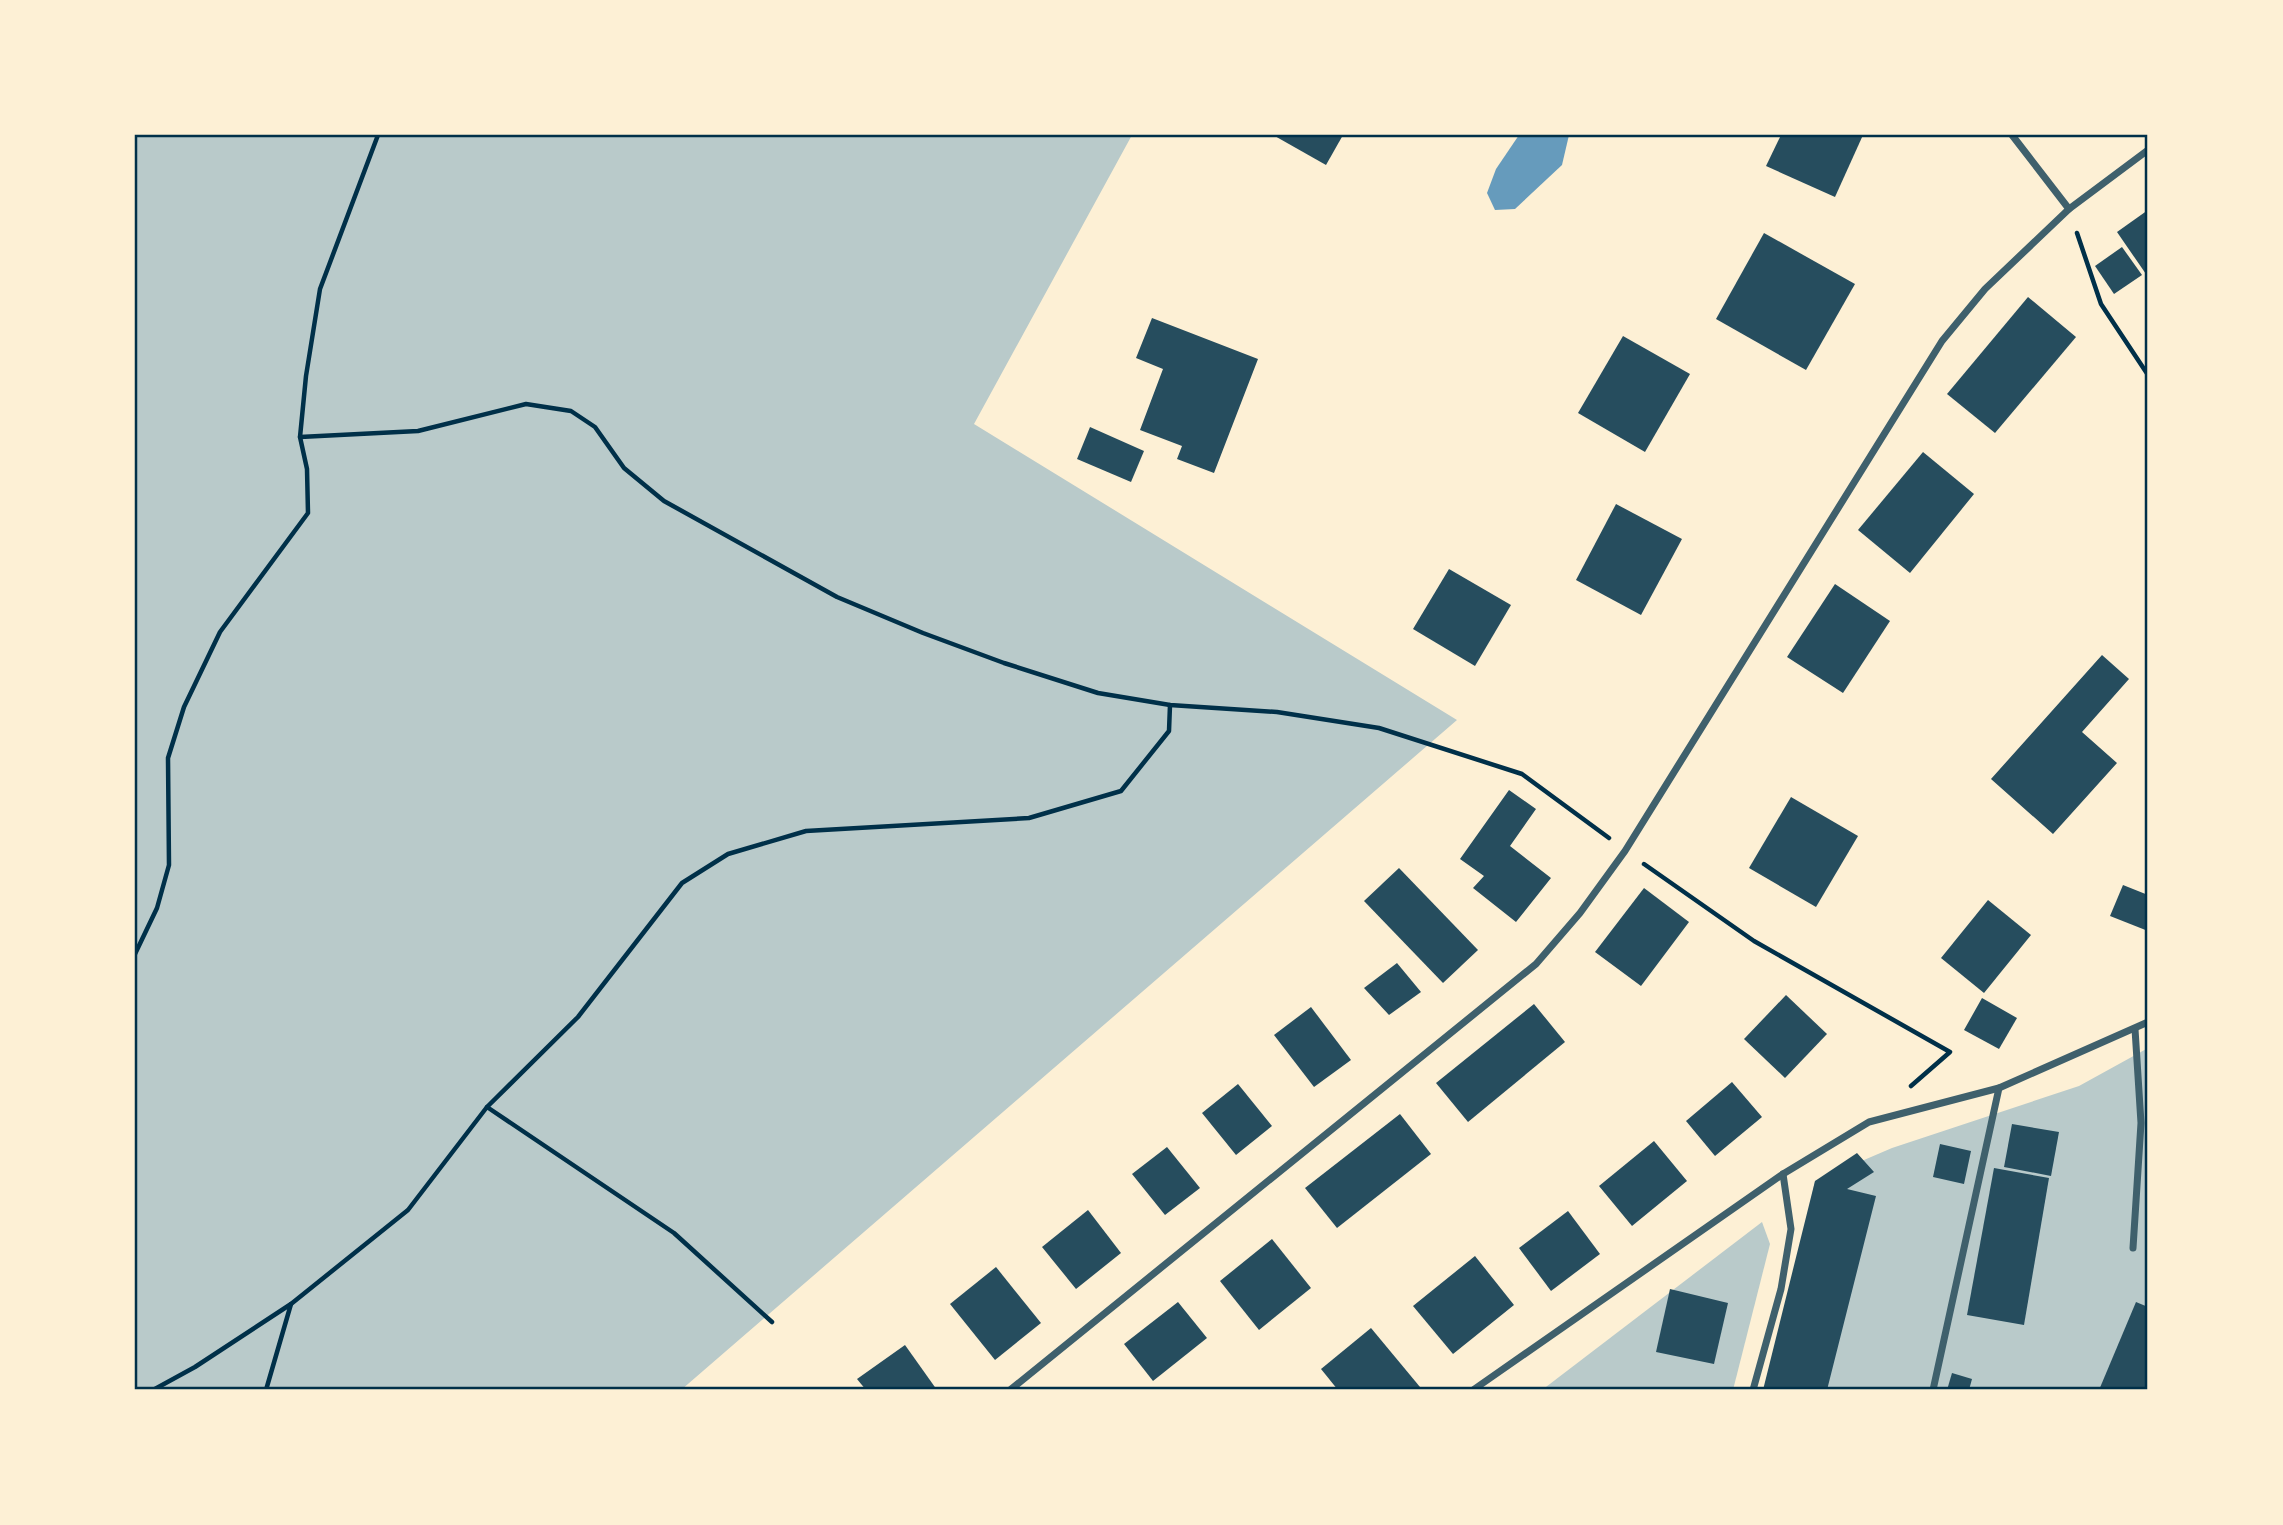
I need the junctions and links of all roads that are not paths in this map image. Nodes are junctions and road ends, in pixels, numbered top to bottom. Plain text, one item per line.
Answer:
1 (2012, 135) edge
2 (2148, 150) edge
3 (2068, 209) junction
4 (2148, 1022) edge
5 (2135, 1029) junction
6 (1999, 1088) junction
7 (1783, 1174) junction
8 (2133, 1248) dead end
9 (1010, 1390) edge
10 (1473, 1390) edge
11 (1753, 1390) edge
12 (1933, 1390) edge

1 - 3 street
2 - 3 street
3 - 9 street
4 - 5 street
5 - 6 street
5 - 8 street
6 - 7 street
6 - 12 street
7 - 10 street
7 - 11 street

